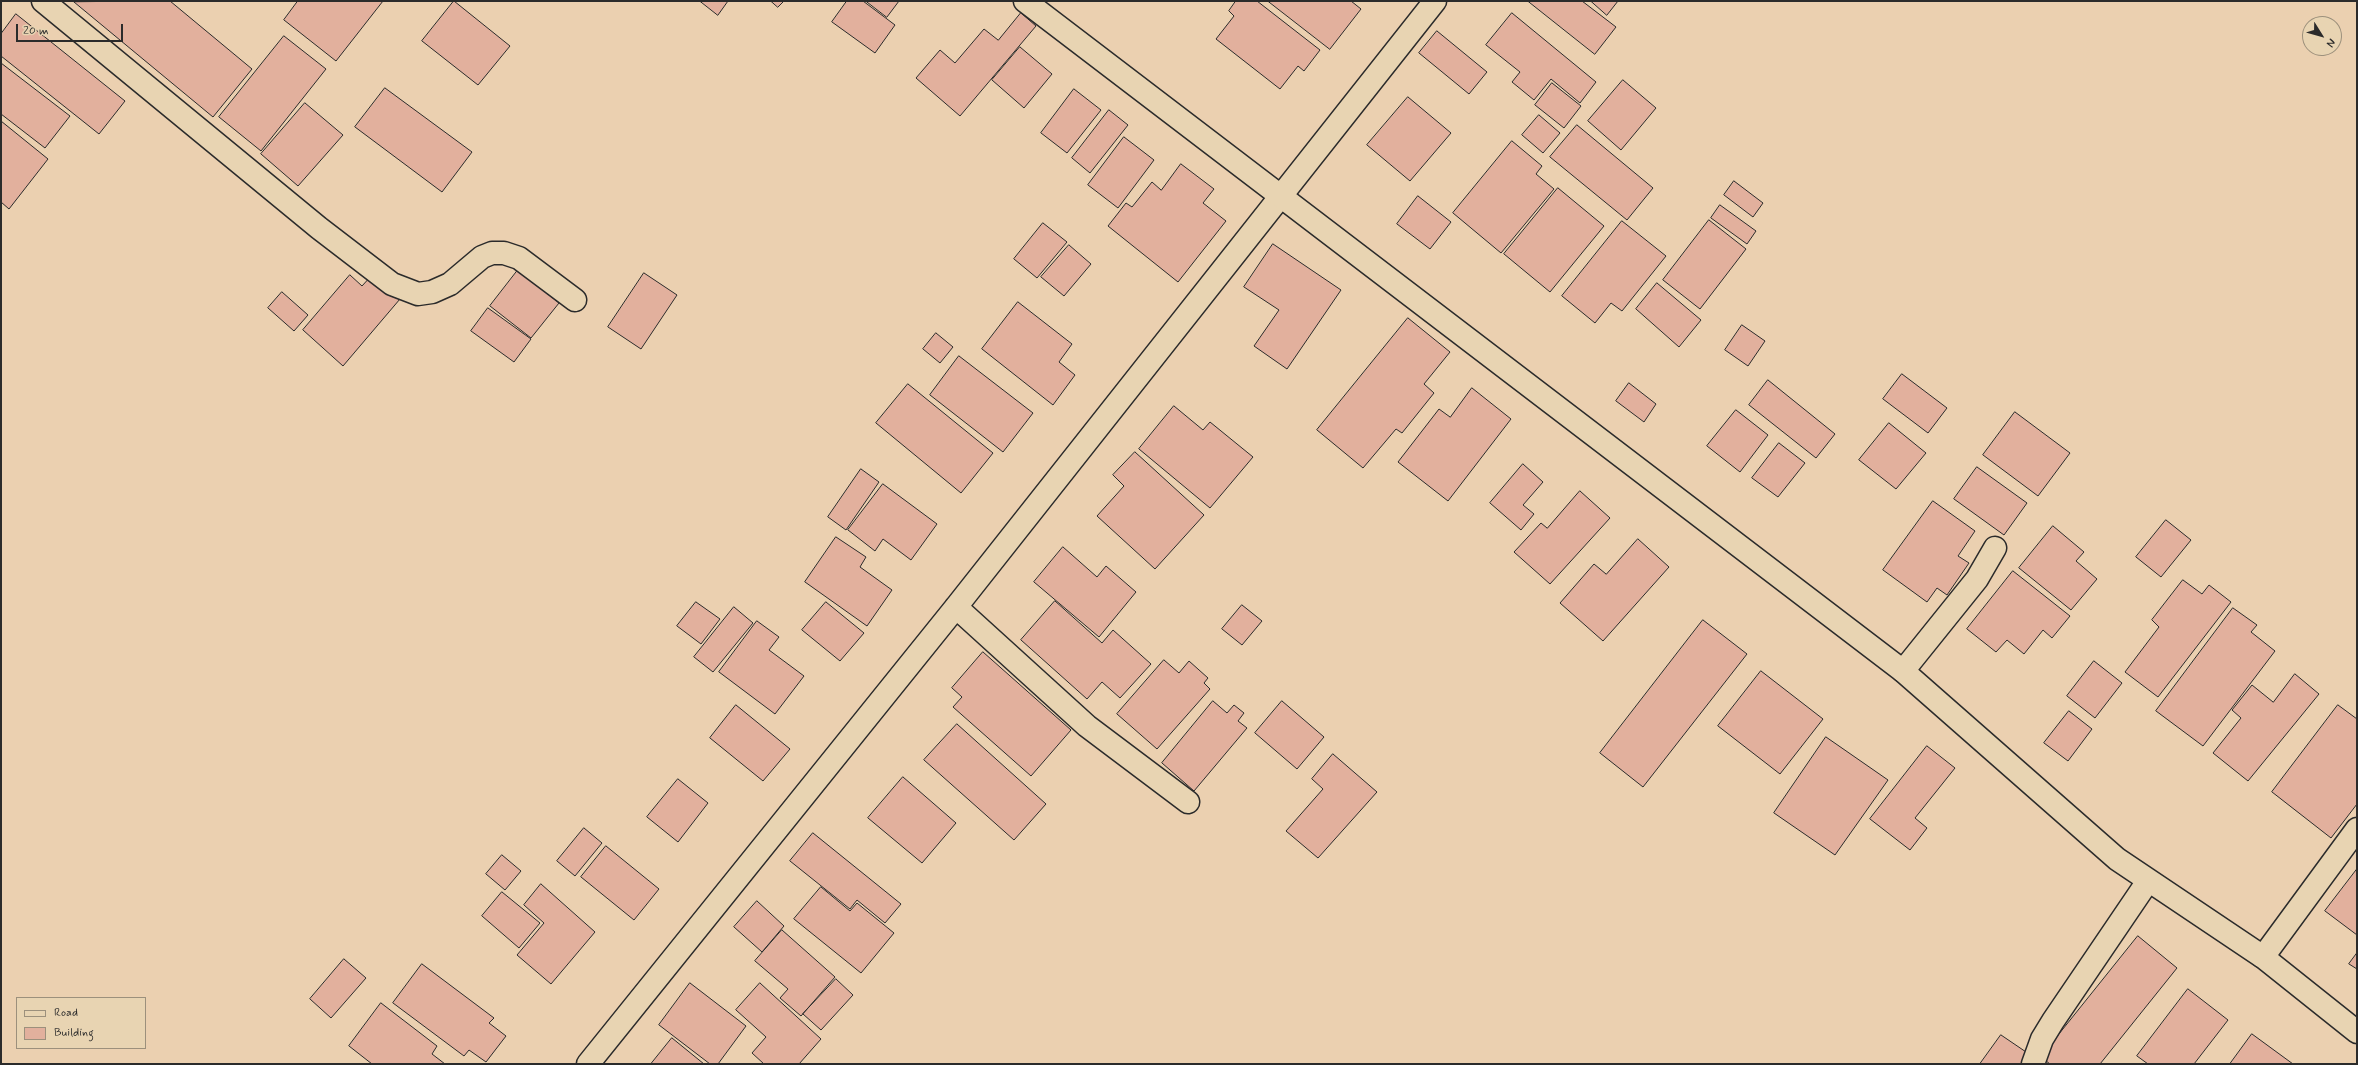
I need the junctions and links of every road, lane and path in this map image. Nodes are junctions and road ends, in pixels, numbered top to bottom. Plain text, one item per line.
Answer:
1 (43, 1) edge
2 (1025, 1) edge
3 (1435, 1) edge
4 (1282, 197) junction
5 (575, 300) dead end
6 (1996, 548) dead end
7 (956, 607) junction
8 (1903, 671) junction
9 (1188, 802) dead end
10 (2357, 829) edge
11 (2148, 881) junction
12 (2264, 957) junction
13 (2357, 1032) edge
14 (588, 1064) edge
15 (2033, 1064) edge

1 - 5 street
2 - 4 street
3 - 4 street
4 - 7 street
4 - 8 street
6 - 8 street
7 - 9 street
7 - 14 street
8 - 11 street
10 - 12 street
11 - 12 street
11 - 15 street
12 - 13 street

